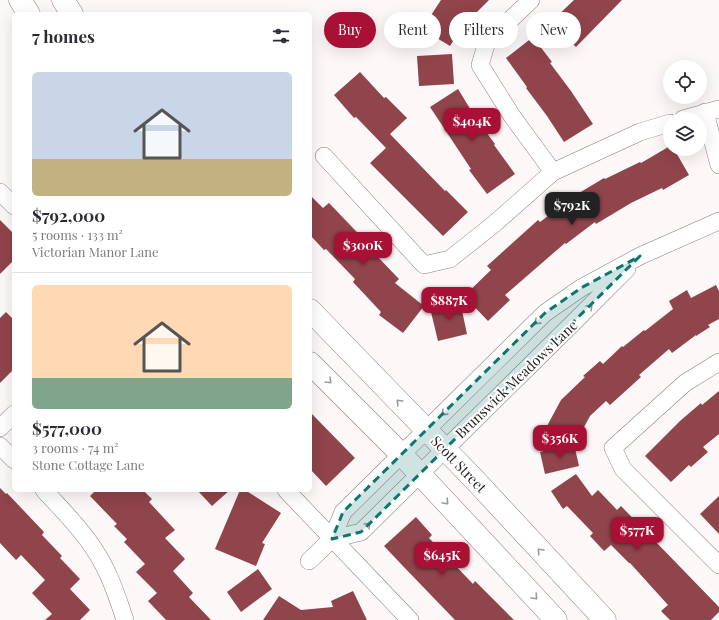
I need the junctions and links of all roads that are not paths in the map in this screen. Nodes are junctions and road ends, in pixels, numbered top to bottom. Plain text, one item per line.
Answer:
1 (20, 0) edge
2 (63, 0) edge
3 (531, 0) edge
4 (28, 12) edge
5 (71, 12) edge
6 (712, 111) edge
7 (663, 125) edge
8 (324, 156) dead end
9 (719, 165) edge
10 (553, 172) junction
11 (0, 192) edge
12 (12, 204) edge
13 (719, 221) edge
14 (640, 256) junction
15 (312, 312) edge
16 (719, 362) edge
17 (312, 365) edge
18 (12, 416) edge
19 (0, 428) edge
20 (426, 430) junction
21 (0, 446) edge
22 (445, 449) junction
23 (402, 455) junction
24 (12, 458) edge
25 (419, 474) junction
26 (46, 492) edge
27 (288, 492) edge
28 (332, 539) junction
29 (309, 561) dead end
30 (719, 565) edge
31 (126, 620) edge
32 (410, 620) edge
33 (556, 620) edge
34 (605, 620) edge

1 - 4 main road
2 - 5 main road
3 - 10 street
6 - 9 street
7 - 10 street
8 - 10 street
11 - 12 street
13 - 14 street, Brunswick Meadows Lane
14 -> 20 street, Brunswick Meadows Lane
22 -> 14 street, Brunswick Meadows Lane
20 -> 15 main road, Scott Street
16 - 30 street
17 -> 23 main road
18 - 19 street
20 - 22 main road, Scott Street
20 - 23 street, Brunswick Meadows Lane
21 - 24 street
22 - 25 street, Brunswick Meadows Lane
34 -> 22 main road, Scott Street
23 - 25 main road
23 - 28 street, Brunswick Meadows Lane
28 -> 25 street, Brunswick Meadows Lane
25 -> 33 main road
26 - 31 street
27 - 28 street
28 - 29 street, Brunswick Meadows Lane
28 - 32 street

